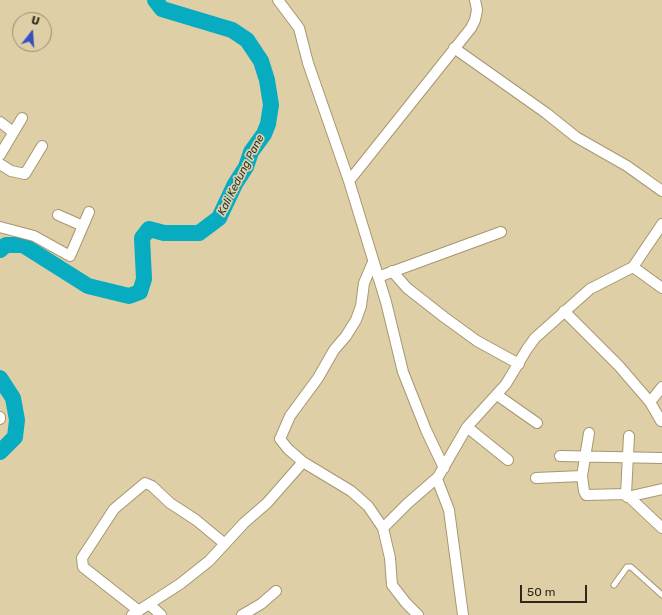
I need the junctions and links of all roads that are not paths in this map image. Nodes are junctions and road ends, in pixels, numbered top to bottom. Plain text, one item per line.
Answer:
1 (278, 0) edge
2 (475, 0) edge
3 (454, 48) junction
4 (22, 118) dead end
5 (0, 122) edge
6 (14, 132) junction
7 (42, 146) dead end
8 (0, 155) edge
9 (0, 164) edge
10 (349, 181) junction
11 (662, 191) edge
12 (89, 212) dead end
13 (58, 215) dead end
14 (1, 224) edge
15 (662, 224) edge
16 (83, 226) junction
17 (501, 232) dead end
18 (633, 267) junction
19 (375, 270) junction
20 (392, 271) junction
21 (662, 288) edge
22 (564, 311) junction
23 (519, 364) junction
24 (662, 387) edge
25 (497, 395) junction
26 (650, 402) junction
27 (537, 423) dead end
28 (662, 423) edge
29 (467, 427) junction
30 (589, 433) dead end
31 (629, 436) dead end
32 (560, 456) dead end
33 (586, 456) junction
34 (628, 456) junction
35 (662, 458) edge
36 (508, 460) dead end
37 (303, 462) junction
38 (441, 474) junction
39 (582, 476) junction
40 (536, 478) dead end
41 (662, 489) edge
42 (626, 495) junction
43 (384, 528) junction
44 (662, 528) edge
45 (225, 544) junction
46 (614, 585) dead end
47 (276, 590) dead end
48 (662, 595) edge
49 (150, 604) junction
50 (136, 613) edge
51 (161, 615) edge
52 (242, 615) edge
53 (418, 615) edge
54 (463, 615) edge

1 - 10 street
2 - 3 street
3 - 10 street
3 - 11 street
4 - 6 street
5 - 6 street
6 - 8 street
7 - 9 street
10 - 19 street
12 - 16 street
13 - 16 street
14 - 16 street
15 - 18 street
17 - 20 street
18 - 21 street
18 - 22 street
19 - 20 street
19 - 37 street
19 - 38 street
20 - 23 street
22 - 23 street
22 - 26 street
23 - 25 street
24 - 26 street
25 - 27 street
25 - 29 street
26 - 28 street
29 - 36 street
29 - 38 street
30 - 33 street
31 - 34 street
32 - 33 street
33 - 34 street
33 - 39 street
34 - 35 street
34 - 42 street
37 - 43 street
37 - 45 street
38 - 43 street
38 - 54 street
39 - 40 street
39 - 42 street
41 - 42 street
42 - 44 street
43 - 53 street
45 - 49 street
45 - 50 street
46 - 48 lane
47 - 52 street
49 - 50 street
49 - 51 street

